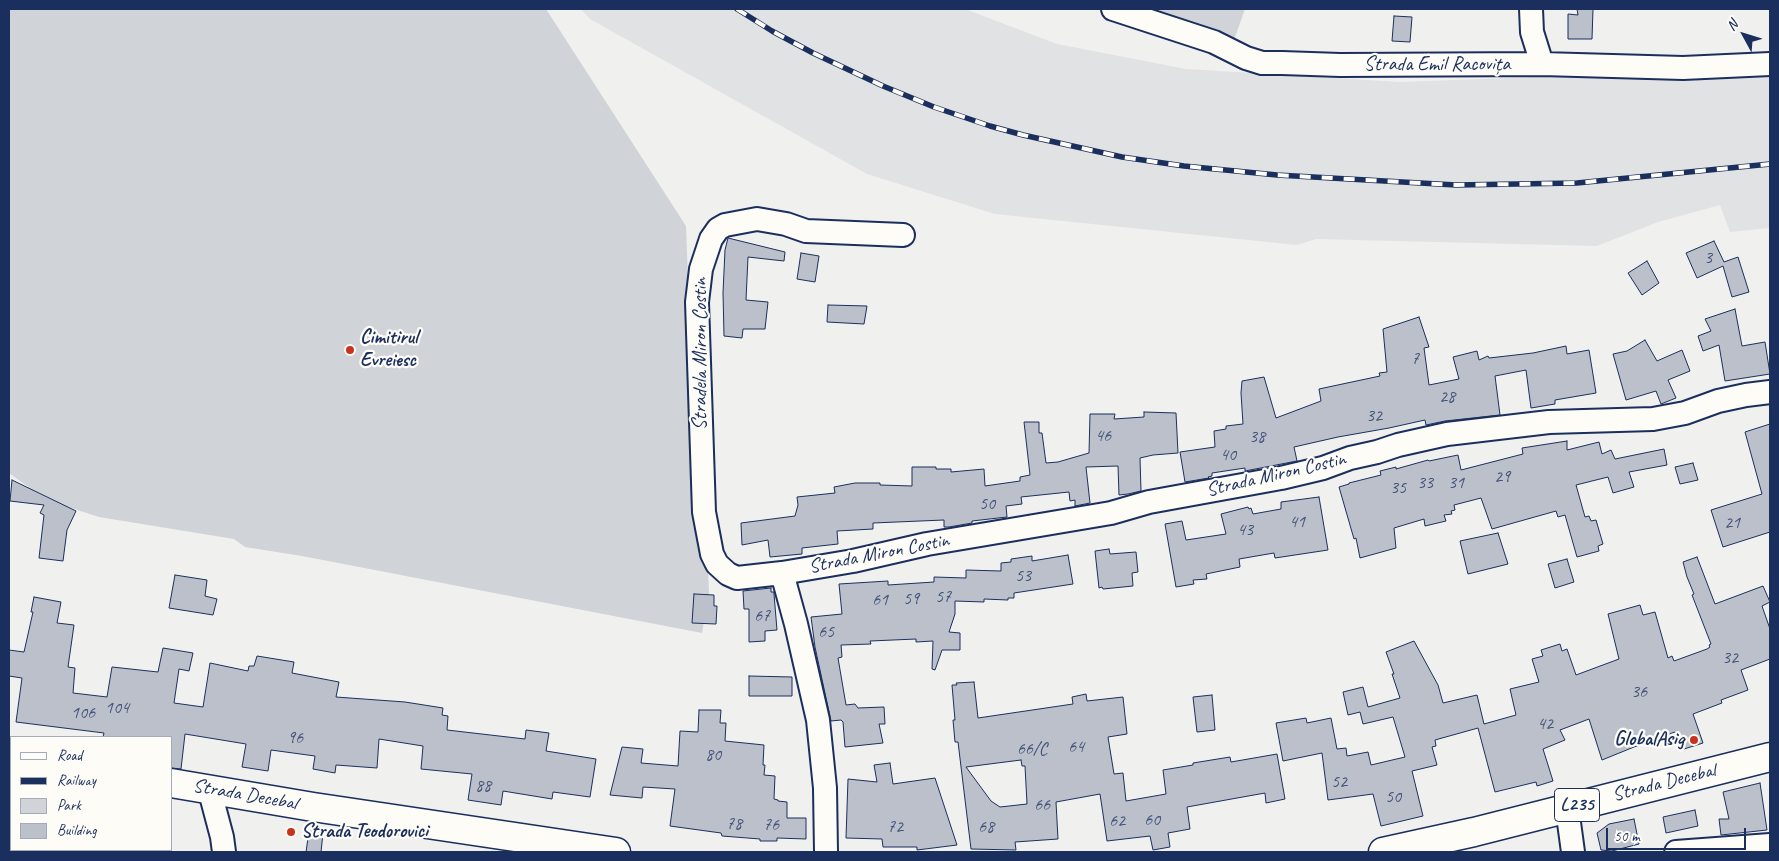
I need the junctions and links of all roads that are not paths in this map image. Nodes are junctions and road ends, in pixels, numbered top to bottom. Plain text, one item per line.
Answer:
1 (1113, 9) edge
2 (1531, 9) edge
3 (1542, 64) junction
4 (1770, 64) edge
5 (903, 235) dead end
6 (1770, 392) edge
7 (782, 573) junction
8 (757, 576) joint
9 (1770, 757) edge
10 (172, 783) edge
11 (208, 788) junction
12 (1567, 808) junction
13 (1770, 845) edge
14 (576, 849) edge
15 (224, 852) edge
16 (616, 852) edge
17 (826, 852) edge
18 (1383, 852) edge
19 (1573, 852) edge
20 (1676, 852) edge

1 - 3 street, Strada Emil Racovița
2 - 3 street
3 - 4 street, Strada Emil Racovița
5 - 8 street, Stradela Miron Costin
6 - 7 street, Strada Miron Costin
7 - 8 street, Strada Miron Costin
7 - 17 street, Strada Miron Costin
9 - 12 main road, Strada Decebal / L235
10 - 11 main road, Strada Decebal
11 - 14 main road, Strada Decebal
11 - 15 street
12 - 18 main road, Strada Decebal / L235
12 - 19 street
13 - 20 street
14 - 16 main road, Strada Decebal

